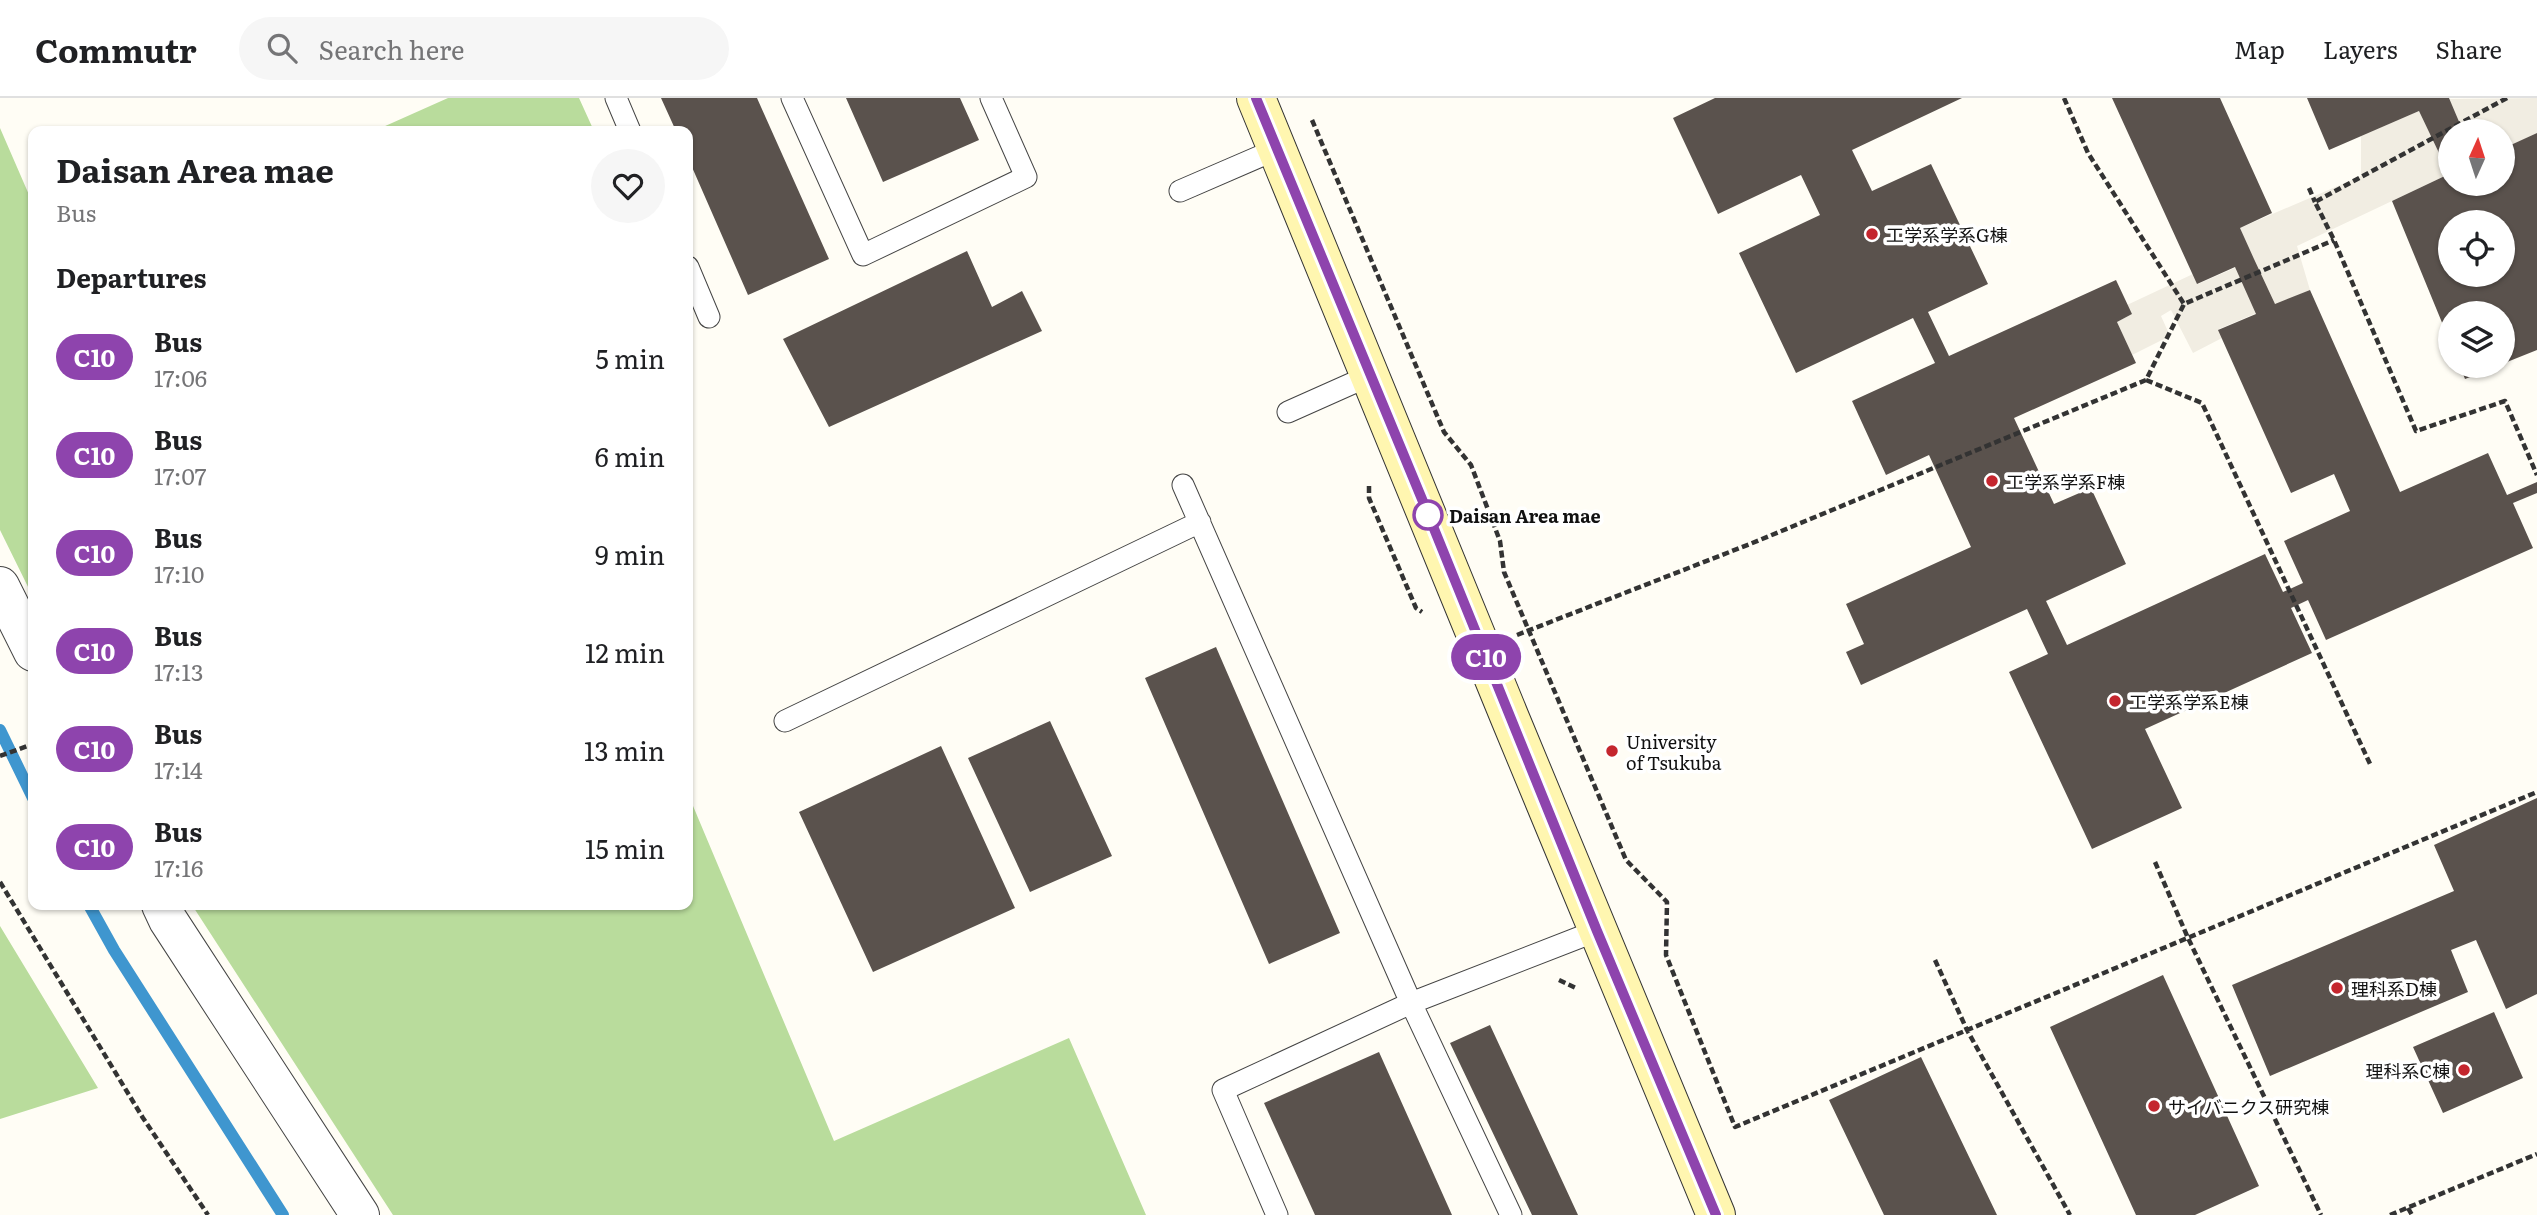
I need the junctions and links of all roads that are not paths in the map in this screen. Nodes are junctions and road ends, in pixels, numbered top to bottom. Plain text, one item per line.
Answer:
1 (616, 98) edge
2 (792, 98) edge
3 (991, 98) edge
4 (1256, 98) edge
5 (628, 126) edge
6 (1277, 149) junction
7 (1181, 191) dead end
8 (693, 279) edge
9 (709, 317) dead end
10 (1371, 375) junction
11 (1288, 412) dead end
12 (1184, 485) dead end
13 (1200, 522) junction
14 (0, 586) edge
15 (28, 642) edge
16 (785, 721) dead end
17 (164, 910) edge
18 (1597, 931) junction
19 (1411, 1003) junction
20 (360, 1215) edge
21 (1277, 1215) edge
22 (1511, 1215) edge
23 (1716, 1215) edge

1 - 5 lane
2 - 3 lane
4 - 6 street
6 - 7 lane
6 - 10 street
8 - 9 lane
10 - 11 lane
10 - 18 street
12 - 13 lane
13 - 16 lane
13 - 19 lane
14 - 15 street
17 - 20 street
18 - 19 lane
18 - 23 street
19 - 21 lane
19 - 22 lane

